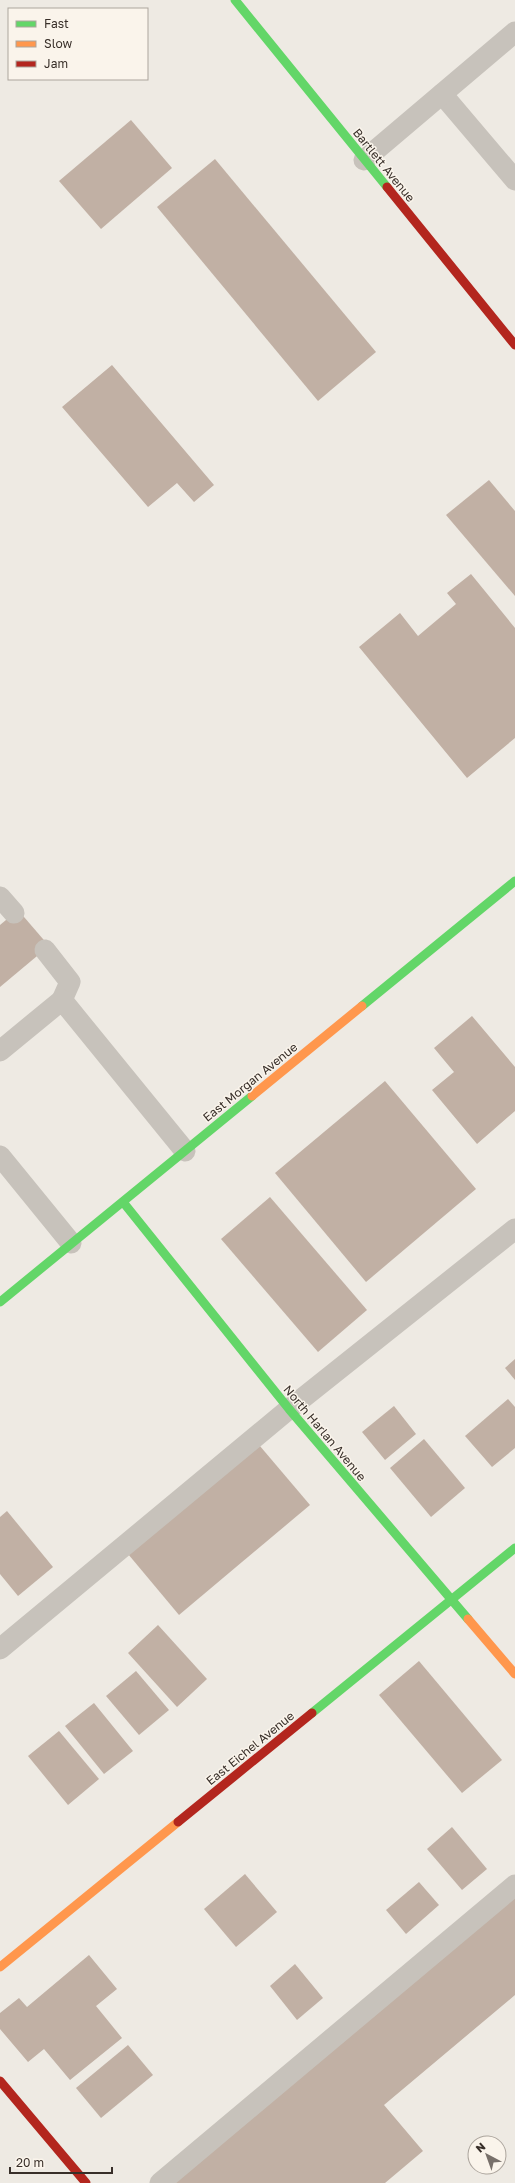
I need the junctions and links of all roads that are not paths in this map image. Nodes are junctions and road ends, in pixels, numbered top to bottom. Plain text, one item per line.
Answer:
1 (235, 0) edge
2 (515, 32) edge
3 (442, 94) junction
4 (364, 160) junction
5 (515, 180) edge
6 (515, 345) edge
7 (515, 880) edge
8 (0, 897) edge
9 (14, 913) dead end
10 (45, 950) dead end
11 (62, 1000) junction
12 (0, 1051) edge
13 (185, 1151) junction
14 (0, 1156) edge
15 (123, 1202) junction
16 (515, 1229) edge
17 (71, 1243) junction
18 (0, 1302) edge
19 (289, 1408) junction
20 (515, 1548) edge
21 (452, 1600) junction
22 (0, 1649) edge
23 (515, 1674) edge
24 (515, 1885) edge
25 (0, 1967) edge
26 (0, 2081) edge
27 (86, 2183) edge
28 (160, 2183) edge

1 - 4 street, Bartlett Avenue
2 - 3 lane
3 - 4 lane
3 - 5 lane
4 - 6 street, Bartlett Avenue
7 - 13 street, East Morgan Avenue
8 - 9 lane
10 - 11 lane
11 - 12 lane
11 - 13 lane
13 - 15 street, East Morgan Avenue
14 - 17 lane
15 - 17 street, East Morgan Avenue
15 - 19 street, North Harlan Avenue
16 - 19 lane
17 - 18 street, East Morgan Avenue
19 - 21 street, North Harlan Avenue
19 - 22 lane
20 - 21 street, East Eichel Avenue
21 - 23 street, North Harlan Avenue
21 - 25 street, East Eichel Avenue
24 - 28 lane
26 - 27 street

